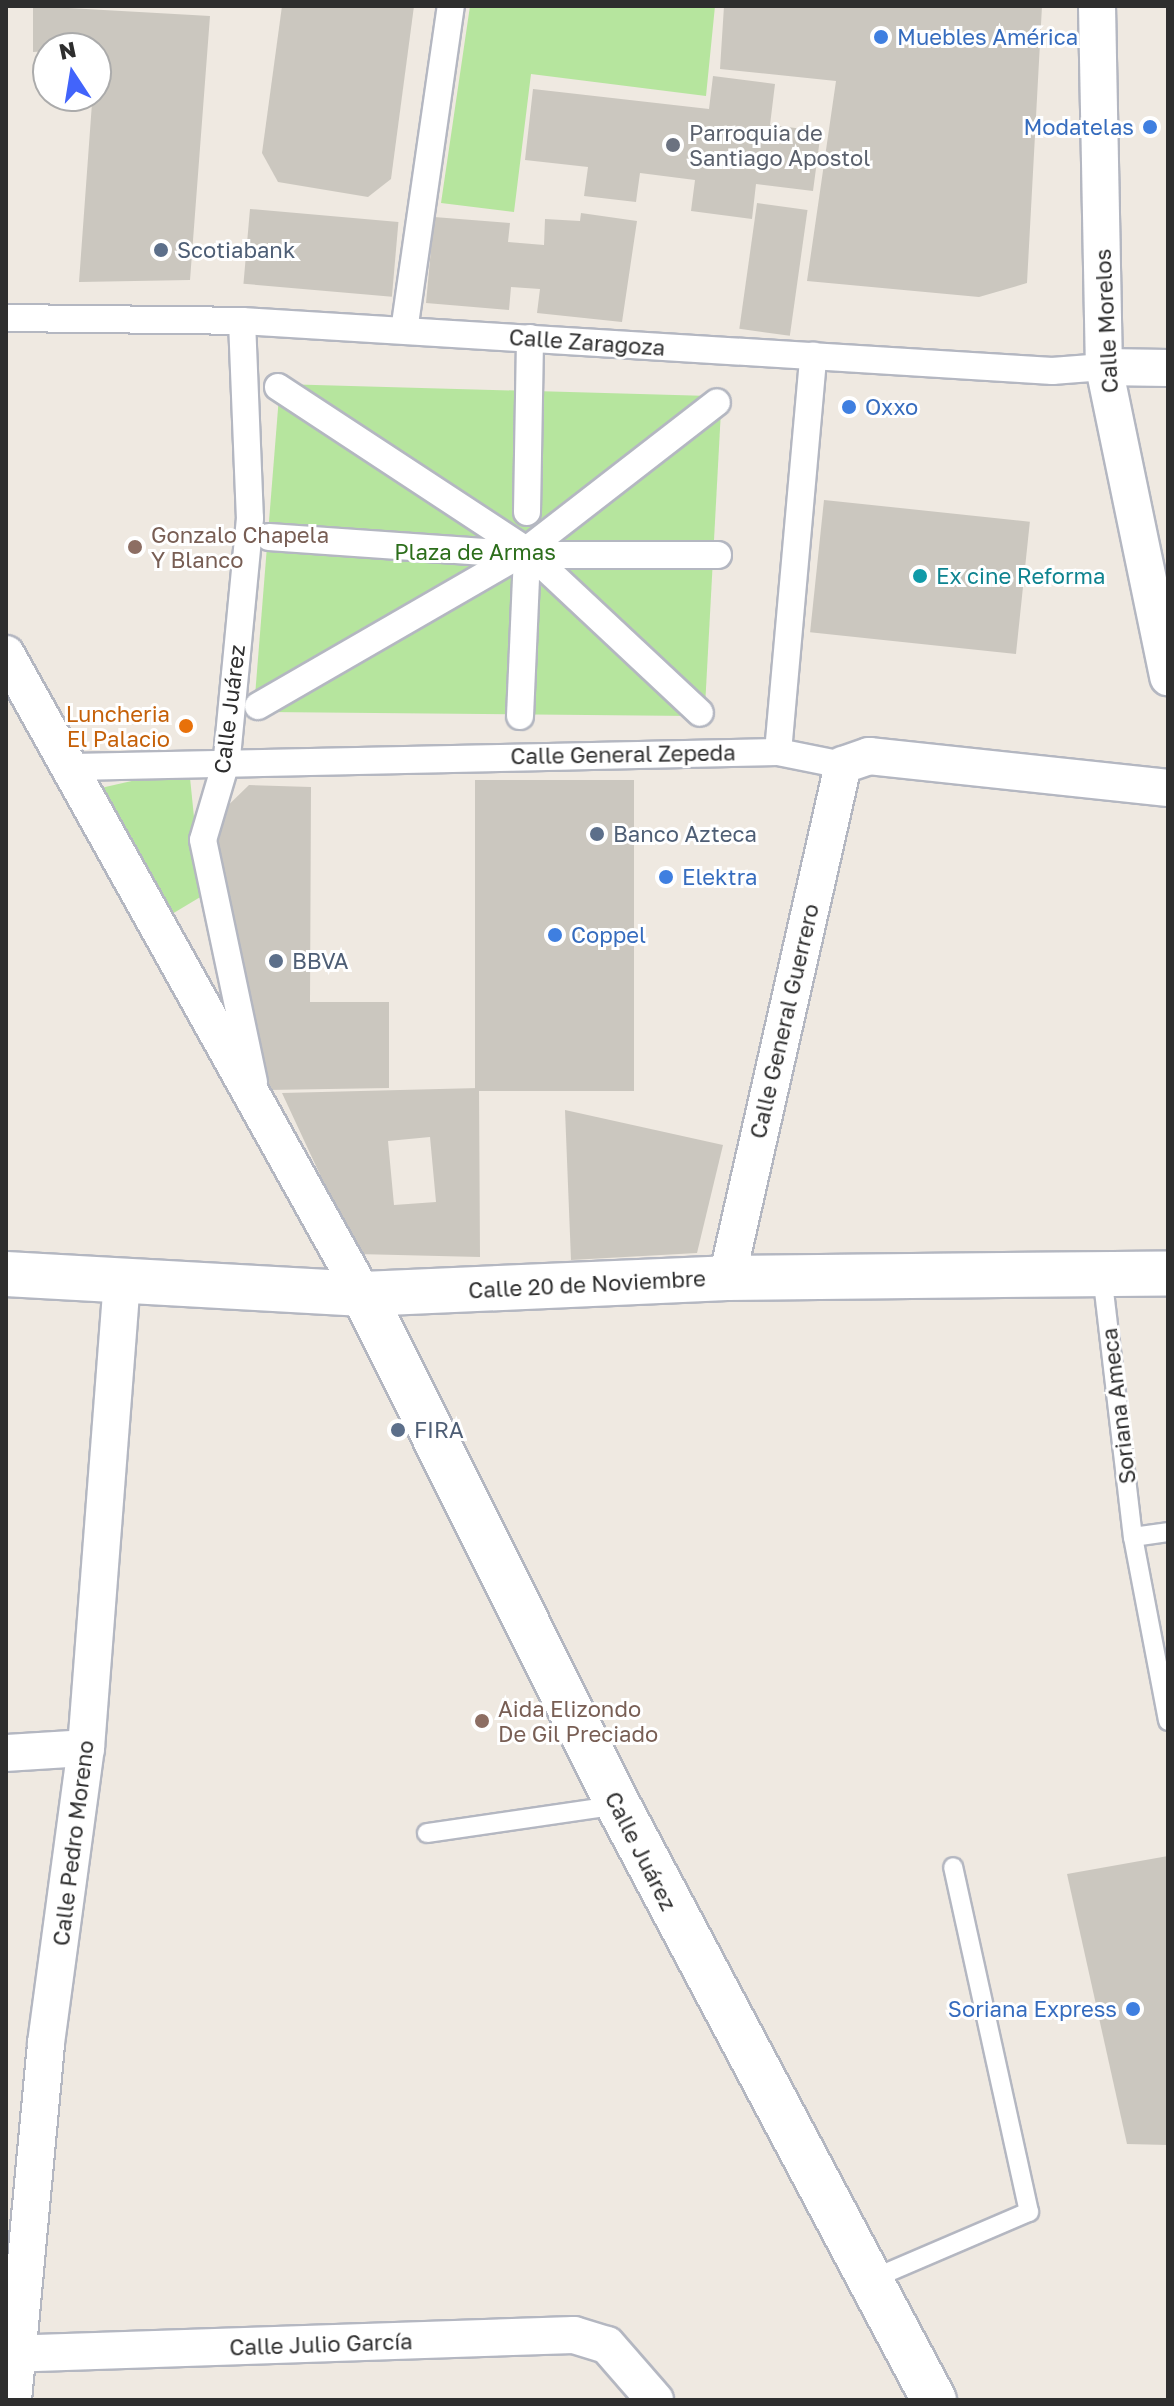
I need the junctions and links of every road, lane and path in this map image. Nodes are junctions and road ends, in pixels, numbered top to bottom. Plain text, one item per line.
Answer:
1 (451, 6) edge
2 (1097, 6) edge
3 (6, 318) edge
4 (242, 321) junction
5 (410, 331) junction
6 (530, 338) junction
7 (813, 356) junction
8 (1104, 367) junction
9 (1168, 368) edge
10 (278, 387) dead end
11 (717, 402) dead end
12 (527, 512) dead end
13 (269, 537) dead end
14 (526, 554) junction
15 (718, 555) dead end
16 (6, 654) edge
17 (1168, 677) edge
18 (258, 706) dead end
19 (700, 713) dead end
20 (520, 716) dead end
21 (778, 752) junction
22 (227, 759) junction
23 (843, 765) junction
24 (73, 767) junction
25 (1168, 788) edge
26 (256, 1089) junction
27 (1168, 1273) edge
28 (6, 1274) edge
29 (1102, 1274) junction
30 (727, 1278) junction
31 (122, 1284) junction
32 (363, 1294) junction
33 (1168, 1532) edge
34 (1133, 1537) junction
35 (1168, 1721) edge
36 (86, 1748) junction
37 (6, 1753) edge
38 (618, 1805) junction
39 (427, 1833) dead end
40 (953, 1867) dead end
41 (868, 2281) junction
42 (12, 2354) edge
43 (13, 2400) edge
44 (655, 2400) edge
45 (934, 2400) edge

1 - 5 street
2 - 8 street, Calle Morelos
3 - 4 street, Calle Zaragoza
4 - 5 street, Calle Zaragoza
4 - 22 street, Calle Juárez
5 - 6 street, Calle Zaragoza
6 - 7 street, Calle Zaragoza
6 - 12 street
7 - 8 street, Calle Zaragoza
7 - 21 street
8 - 9 street, Calle Zaragoza
8 - 17 street, Calle Morelos
10 - 14 street
11 - 14 street
13 - 14 street
14 - 15 street
14 - 18 street
14 - 19 street
14 - 20 street
16 - 24 street
21 - 22 street, Calle General Zepeda
21 - 23 street, Calle General Zepeda
22 - 24 street, Calle General Zepeda
22 - 26 street, Calle Juárez
23 - 25 street, Calle General Zepeda
23 - 30 street, Calle General Guerrero
24 - 26 street
26 - 32 street
27 - 29 street, Calle 20 de Noviembre
28 - 31 street, Calle 20 de Noviembre
29 - 30 street, Calle 20 de Noviembre
29 - 34 lane, Soriana Ameca
30 - 32 street, Calle 20 de Noviembre
31 - 32 street, Calle 20 de Noviembre
31 - 36 street, Calle Pedro Moreno
32 - 38 street, Calle Juárez
33 - 34 lane
34 - 35 lane, Soriana Ameca
36 - 37 street
36 - 42 street, Calle Pedro Moreno
38 - 39 lane
38 - 41 street, Calle Juárez
40 - 41 lane
41 - 45 street, Calle Juárez
42 - 43 street, Calle Pedro Moreno
42 - 44 street, Calle Julio García

